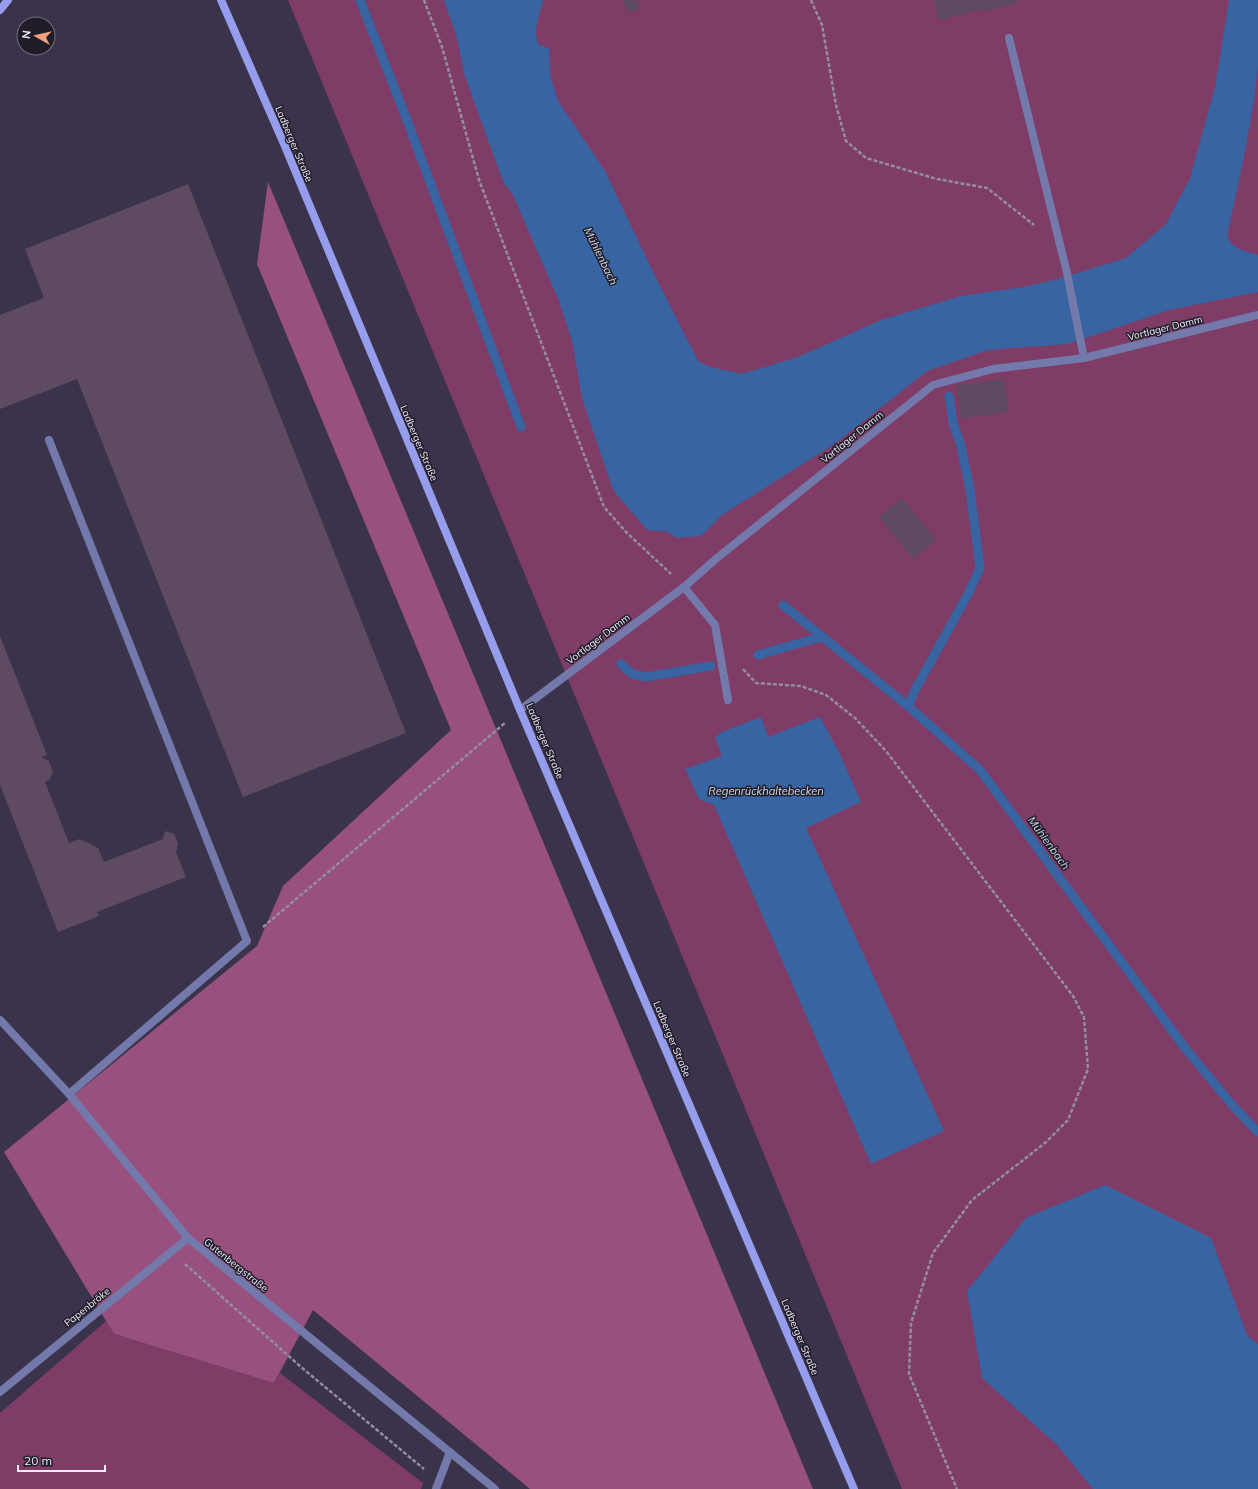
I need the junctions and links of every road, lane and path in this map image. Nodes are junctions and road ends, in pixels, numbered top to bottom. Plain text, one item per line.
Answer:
1 (8, 0) edge
2 (221, 0) edge
3 (424, 0) edge
4 (811, 0) edge
5 (0, 10) edge
6 (1009, 38) dead end
7 (1061, 249) junction
8 (1258, 315) edge
9 (1084, 358) junction
10 (49, 440) dead end
11 (684, 587) junction
12 (740, 664) dead end
13 (728, 700) dead end
14 (520, 710) junction
15 (247, 941) junction
16 (0, 1020) edge
17 (69, 1094) junction
18 (188, 1238) junction
19 (171, 1252) junction
20 (0, 1392) edge
21 (450, 1452) junction
22 (437, 1485) edge
23 (495, 1489) edge
24 (854, 1489) edge
25 (957, 1489) edge

1 - 5 main road
2 - 14 main road, Ladberger Straße
3 - 11 path
4 - 7 path
6 - 7 street
7 - 9 street
8 - 9 street, Vortlager Damm
9 - 11 street, Vortlager Damm
10 - 15 street
11 - 13 street
11 - 14 street, Vortlager Damm
12 - 25 path
14 - 15 path
14 - 24 main road, Ladberger Straße
15 - 17 street
16 - 17 street, Gutenbergstraße
17 - 18 street, Gutenbergstraße
18 - 19 street, Papenbröke
18 - 21 street, Gutenbergstraße
19 - 20 street, Papenbröke
19 - 22 path
21 - 22 street
21 - 23 street, Gutenbergstraße

